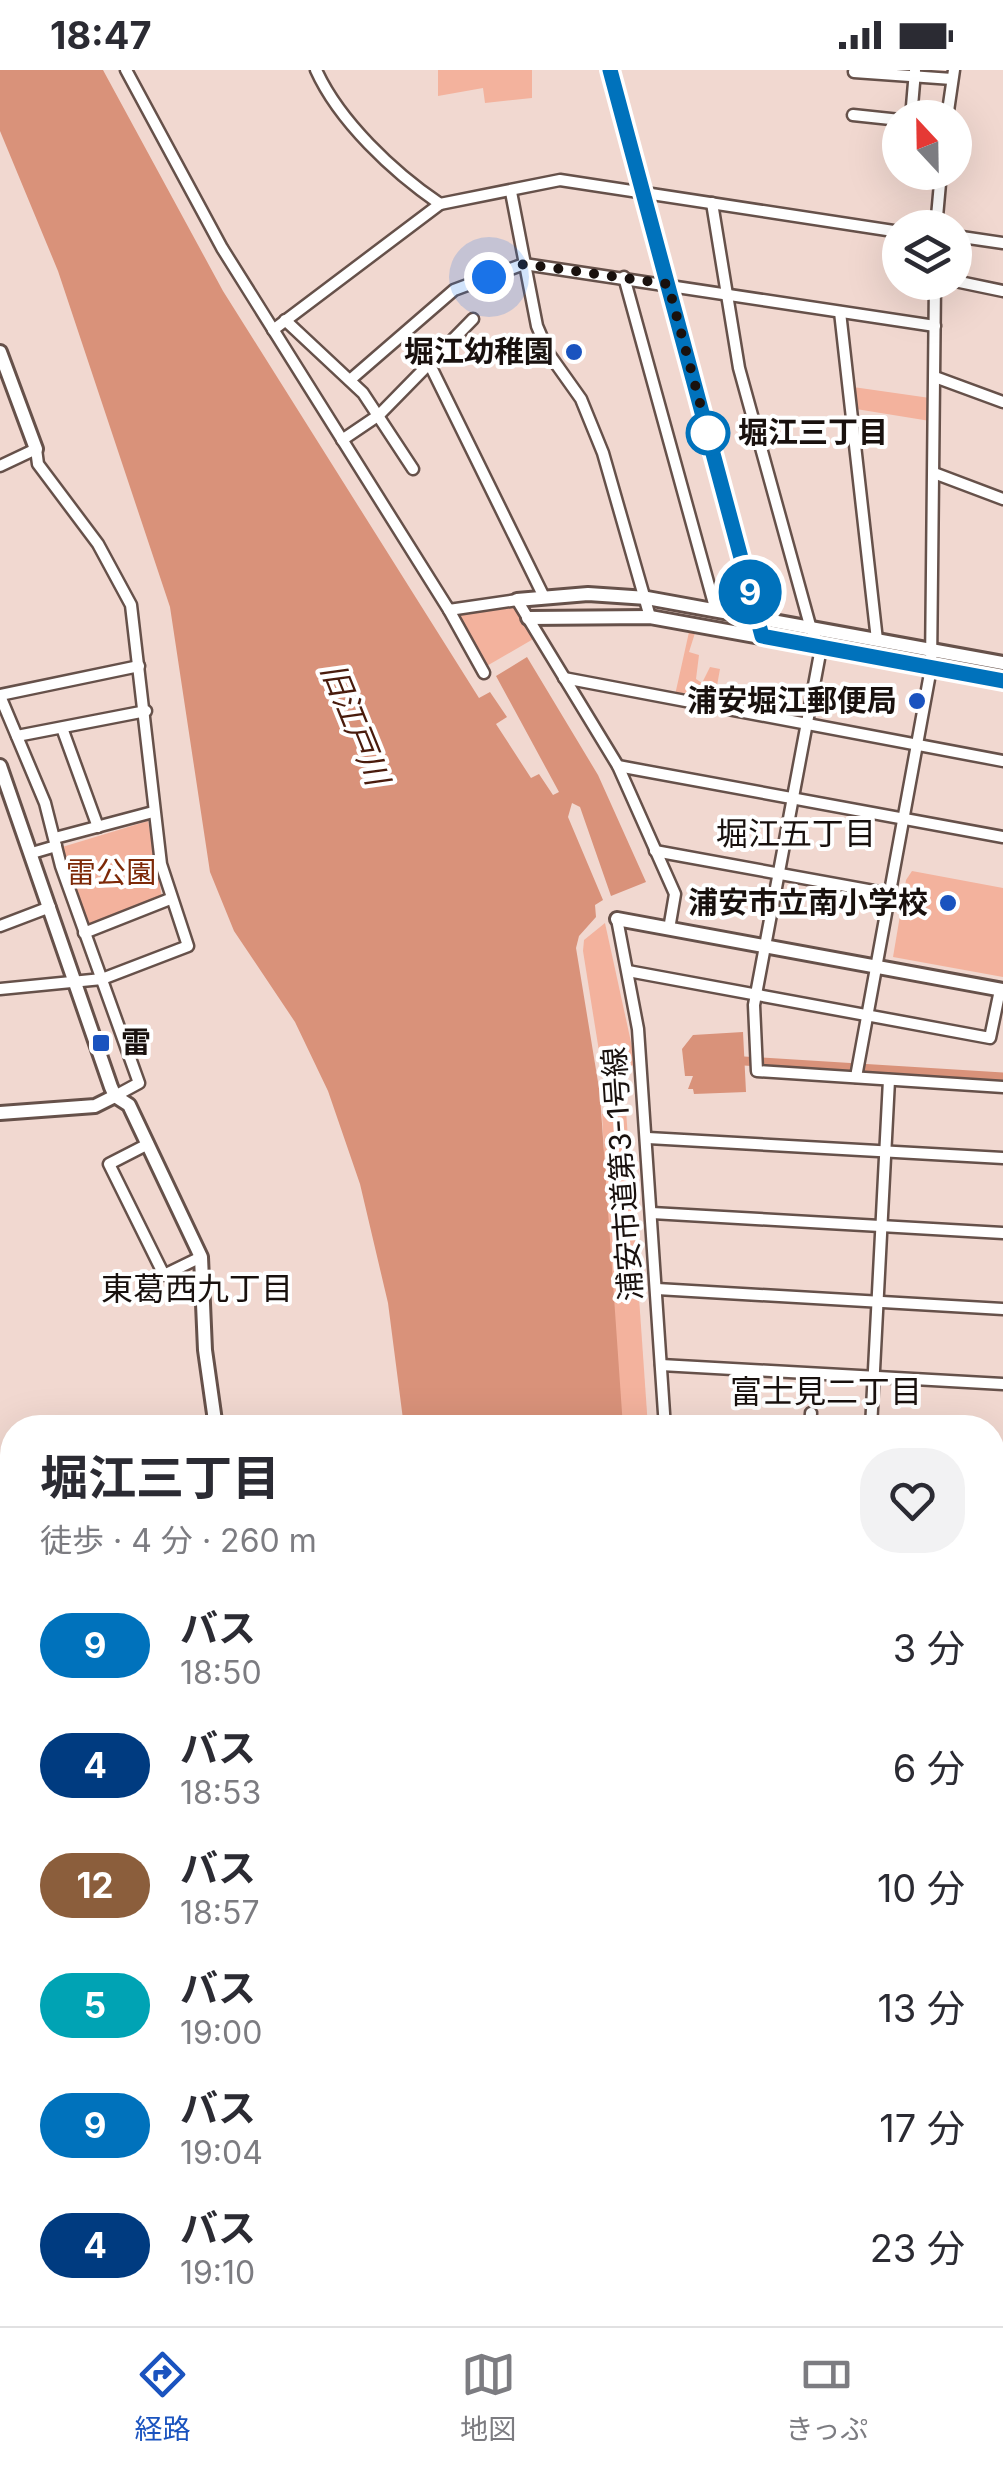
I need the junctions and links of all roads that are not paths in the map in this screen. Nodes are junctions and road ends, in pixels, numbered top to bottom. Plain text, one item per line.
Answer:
1 (126, 70) edge
2 (316, 70) edge
3 (610, 70) edge
4 (854, 72) edge
5 (915, 72) edge
6 (953, 75) edge
7 (913, 100) edge
8 (950, 100) edge
9 (853, 116) dead end
10 (882, 118) edge
11 (511, 192) junction
12 (643, 193) junction
13 (712, 203) junction
14 (440, 204) junction
15 (882, 229) edge
16 (972, 238) edge
17 (1003, 243) edge
18 (524, 264) junction
19 (624, 278) junction
20 (668, 284) junction
21 (972, 285) edge
22 (1003, 291) edge
23 (727, 294) junction
24 (935, 300) edge
25 (840, 312) junction
26 (473, 319) dead end
27 (285, 320) junction
28 (935, 326) junction
29 (274, 330) junction
30 (0, 352) edge
31 (429, 363) junction
32 (935, 377) junction
33 (350, 380) junction
34 (1003, 402) edge
35 (378, 415) junction
36 (342, 440) junction
37 (36, 448) junction
38 (0, 466) edge
39 (413, 469) dead end
40 (934, 473) junction
41 (1003, 500) edge
42 (544, 597) junction
43 (647, 598) junction
44 (517, 600) junction
45 (449, 610) junction
46 (716, 611) junction
47 (528, 618) junction
48 (650, 618) junction
49 (758, 619) junction
50 (811, 628) junction
51 (762, 636) junction
52 (877, 640) junction
53 (820, 648) junction
54 (932, 651) junction
55 (1003, 663) edge
56 (139, 666) junction
57 (931, 668) junction
58 (484, 673) dead end
59 (564, 678) junction
60 (1003, 681) edge
61 (0, 696) edge
62 (146, 711) junction
63 (807, 724) junction
64 (62, 728) junction
65 (17, 736) junction
66 (918, 744) junction
67 (1003, 760) edge
68 (0, 766) edge
69 (618, 766) junction
70 (793, 798) junction
71 (6, 802) edge
72 (153, 812) junction
73 (903, 818) junction
74 (98, 827) junction
75 (1003, 837) edge
76 (56, 842) junction
77 (655, 851) junction
78 (32, 854) junction
79 (779, 874) junction
80 (890, 894) junction
81 (170, 899) junction
82 (50, 908) junction
83 (617, 920) joint
84 (0, 926) edge
85 (668, 929) junction
86 (84, 933) junction
87 (766, 947) junction
88 (876, 968) junction
89 (628, 972) junction
90 (102, 978) junction
91 (76, 983) junction
92 (0, 990) edge
93 (1002, 990) edge
94 (756, 995) junction
95 (866, 1016) junction
96 (856, 1077) junction
97 (889, 1080) junction
98 (1003, 1087) edge
99 (115, 1096) junction
100 (0, 1114) edge
101 (648, 1138) junction
102 (148, 1144) junction
103 (886, 1151) junction
104 (1003, 1158) edge
105 (652, 1213) junction
106 (881, 1226) junction
107 (1003, 1233) edge
108 (202, 1257) junction
109 (657, 1290) junction
110 (877, 1302) junction
111 (1003, 1309) edge
112 (661, 1365) junction
113 (874, 1377) junction
114 (1003, 1384) edge
115 (214, 1415) edge
116 (664, 1415) edge
117 (871, 1415) edge

1 - 29 street
2 - 14 street
3 - 12 street
4 - 5 street
5 - 6 street
5 - 7 street
6 - 8 street
9 - 10 street
11 - 12 street
11 - 14 street
11 - 18 street
12 - 13 street
12 - 20 street
13 - 15 street
13 - 23 street
14 - 27 street
16 - 17 street
18 - 19 street
18 - 33 street
18 - 43 street
19 - 20 street
19 - 46 street
20 - 23 street
20 - 49 street
21 - 22 street
23 - 25 street
23 - 50 street
24 - 28 street
25 - 28 street
25 - 52 street
26 - 31 street
27 - 29 street
27 - 33 street
28 - 32 street
29 - 36 street
30 - 37 street
31 - 35 street
31 - 42 street
32 - 34 street
32 - 40 street
33 - 35 street
35 - 36 street
35 - 39 street
36 - 45 street
37 - 38 street
37 - 56 street
40 - 41 street
40 - 54 street
42 - 43 street
42 - 44 street
43 - 46 street
43 - 48 street
44 - 45 street
44 - 47 street
45 - 58 street
46 - 49 street
47 - 48 street
47 - 59 street
48 - 51 street
49 - 50 street
49 - 51 street
50 - 52 street
50 - 53 street
51 - 53 street
52 - 54 street
53 - 57 street
53 - 63 street
54 - 55 street
54 - 57 street
56 - 61 street
56 - 62 street
57 - 60 street
57 - 66 street
59 - 63 street
59 - 69 street
61 - 65 street
62 - 64 street
62 - 72 street
63 - 66 street
63 - 70 street
64 - 65 street
64 - 74 street
65 - 76 street
66 - 67 street
66 - 73 street
68 - 71 street
69 - 70 street
69 - 77 street
70 - 73 street
70 - 79 street
71 - 78 street
72 - 74 street
72 - 81 street
73 - 75 street
73 - 80 street
74 - 76 street
76 - 78 street
76 - 86 street
77 - 79 street
77 - 85 street
78 - 82 street
79 - 80 street
79 - 87 street
80 - 88 street
81 - 86 street
81 - 90 street
82 - 84 street
82 - 91 street
83 - 85 street
83 - 89 street, 浦安市道第3-1号線
85 - 87 street
86 - 90 street
87 - 88 street
87 - 94 street
88 - 93 street
88 - 95 street
89 - 94 street
89 - 101 street, 浦安市道第3-1号線
90 - 91 street
90 - 99 street
91 - 92 street
91 - 99 street
93 - 95 street
94 - 95 street
94 - 96 street
95 - 96 street
96 - 97 street
97 - 98 street
97 - 103 street
99 - 100 street
99 - 102 street
101 - 103 street
101 - 105 street, 浦安市道第3-1号線
102 - 108 street
102 - 108 street
103 - 104 street
103 - 106 street
105 - 106 street
105 - 109 street, 浦安市道第3-1号線
106 - 107 street
106 - 110 street
108 - 115 street
109 - 110 street
109 - 112 street, 浦安市道第3-1号線
110 - 111 street
110 - 113 street
112 - 113 street
112 - 116 street, 浦安市道第3-1号線
113 - 114 street
113 - 117 street

